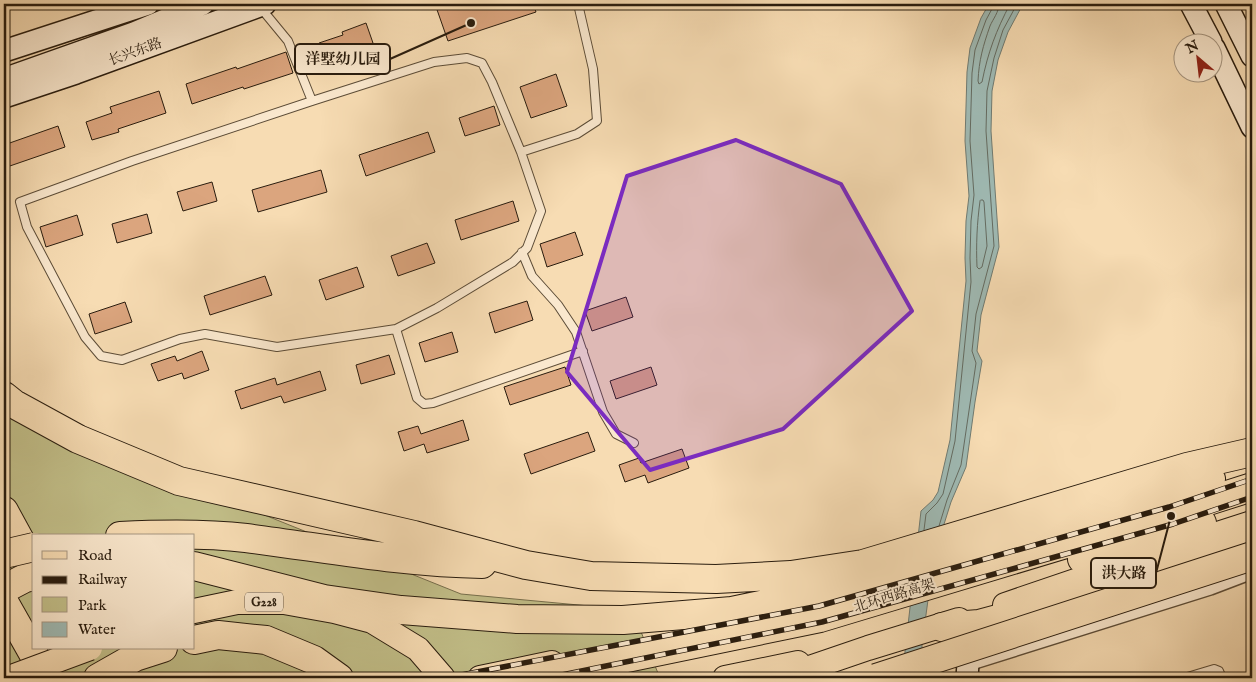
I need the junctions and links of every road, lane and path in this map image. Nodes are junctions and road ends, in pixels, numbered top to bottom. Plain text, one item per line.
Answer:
1 (148, 4) edge
2 (203, 4) edge
3 (261, 4) edge
4 (578, 4) edge
5 (1191, 4) edge
6 (1226, 4) edge
7 (1205, 32) edge
8 (4, 51) edge
9 (1252, 56) edge
10 (1224, 69) edge
11 (4, 79) edge
12 (4, 97) edge
13 (312, 101) junction
14 (1252, 127) edge
15 (521, 152) junction
16 (522, 252) junction
17 (396, 329) junction
18 (583, 351) junction
19 (4, 382) edge
20 (4, 396) edge
21 (51, 424) junction
22 (634, 443) dead end
23 (1252, 452) edge
24 (1252, 464) edge
25 (1252, 476) edge
26 (1252, 487) edge
27 (1252, 506) edge
28 (4, 511) edge
29 (1252, 523) edge
30 (195, 535) edge
31 (1252, 540) edge
32 (32, 547) edge
33 (4, 554) edge
34 (1252, 556) edge
35 (32, 562) edge
36 (526, 565) junction
37 (195, 566) edge
38 (1252, 571) edge
39 (32, 576) edge
40 (4, 589) edge
41 (4, 602) edge
42 (195, 611) edge
43 (942, 626) junction
44 (195, 640) edge
45 (868, 648) junction
46 (81, 650) edge
47 (85, 650) edge
48 (157, 650) edge
49 (968, 671) edge
50 (9, 678) edge
51 (47, 678) edge
52 (97, 678) edge
53 (339, 678) edge
54 (443, 678) edge
55 (480, 678) edge
56 (530, 678) edge
57 (601, 678) edge
58 (725, 678) edge
59 (780, 678) edge
60 (876, 678) edge
61 (1184, 678) edge
62 (1222, 678) edge

1 - 8 main road
2 - 11 main road, 长兴东路
3 - 12 main road, 长兴东路
3 - 13 lane
4 - 15 lane
5 - 7 main road
6 - 9 main road
10 - 14 main road
13 - 15 lane
13 - 17 lane
15 - 16 lane
16 - 17 lane
16 - 18 lane
17 - 18 lane
18 - 22 lane
19 - 21 main road
20 - 21 highway
21 - 36 highway
23 - 36 highway
24 - 37 highway
25 - 55 main road
26 - 56 highway, 北环西路高架
27 - 57 highway, 北环西路高架
28 - 35 highway
29 - 43 main road
30 - 36 highway
31 - 43 highway
32 - 33 highway, bridge
34 - 60 highway, bridge
38 - 49 street
39 - 40 highway
41 - 51 highway
42 - 54 main road, G228
43 - 45 main road
43 - 49 main road
44 - 53 highway
45 - 58 main road
45 - 59 main road
46 - 52 highway
47 - 50 main road, bridge
48 - 52 highway
61 - 62 lane

